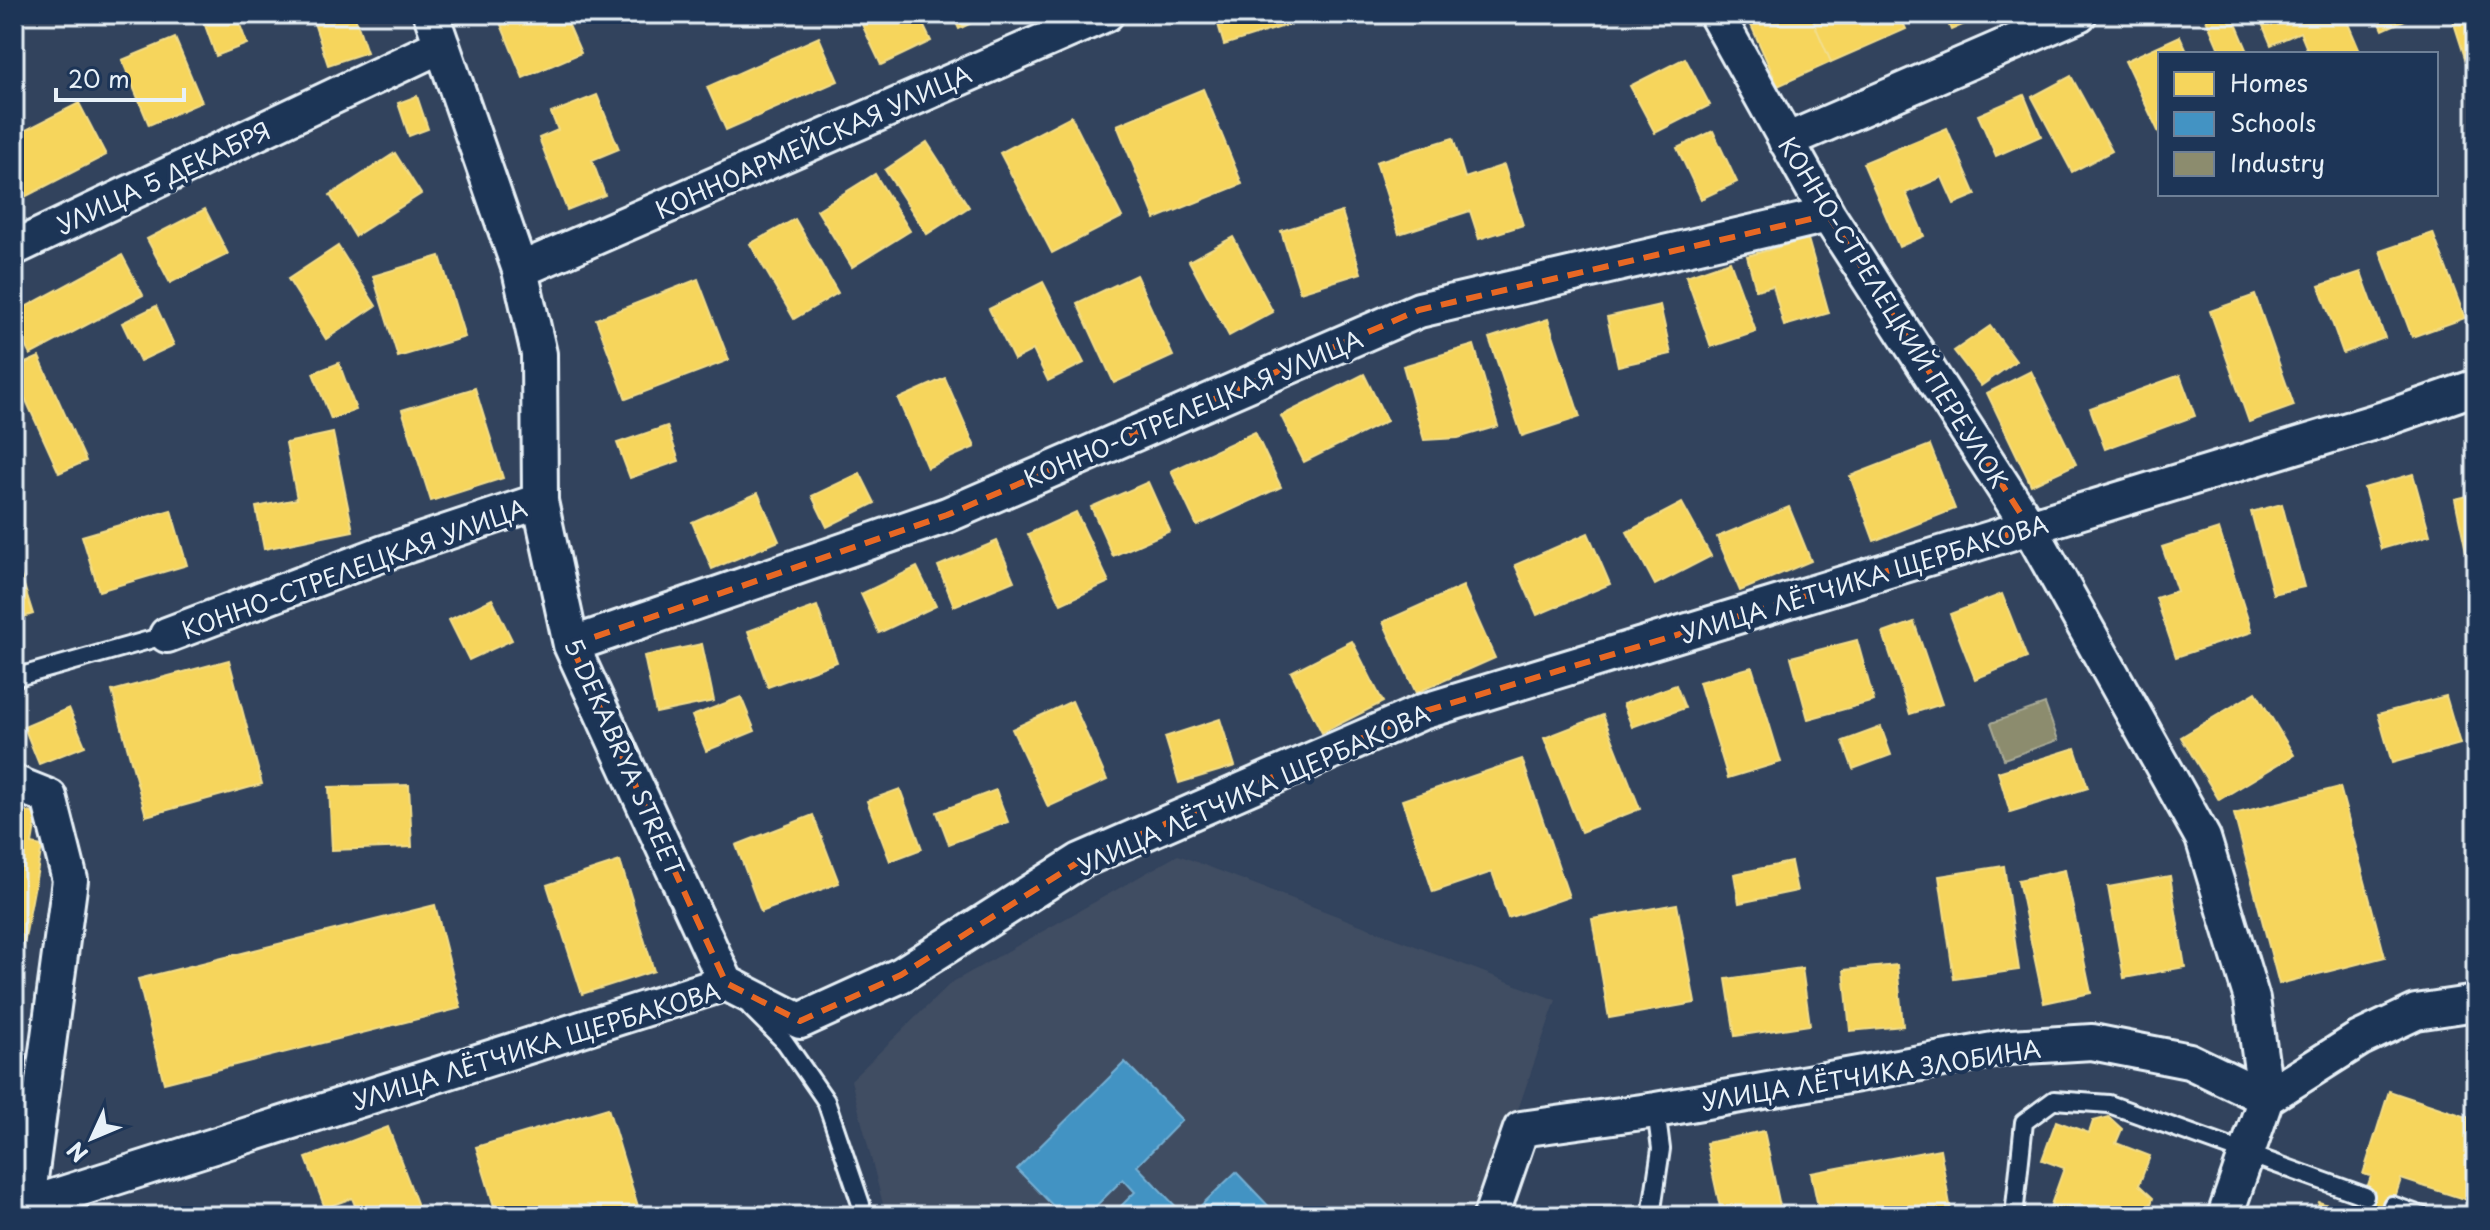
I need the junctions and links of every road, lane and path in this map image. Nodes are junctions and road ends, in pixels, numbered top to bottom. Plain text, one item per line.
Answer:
1 (1106, 14) edge
2 (1716, 14) edge
3 (2079, 14) edge
4 (436, 30) edge
5 (1786, 141) junction
6 (1828, 215) junction
7 (14, 248) edge
8 (520, 270) junction
9 (2476, 387) edge
10 (540, 501) junction
11 (2030, 528) junction
12 (167, 635) joint
13 (571, 645) junction
14 (14, 678) edge
15 (14, 783) edge
16 (726, 983) junction
17 (2476, 1003) edge
18 (2266, 1098) junction
19 (1656, 1110) junction
20 (2245, 1155) junction
21 (2365, 1196) dead end
22 (2392, 1205) dead end
23 (26, 1210) edge
24 (859, 1216) edge
25 (1491, 1216) edge
26 (1651, 1216) edge
27 (2014, 1216) edge
28 (2225, 1216) edge
29 (2423, 1216) edge

1 - 8 street, КОННОАРМЕЙСКАЯ УЛИЦА
2 - 5 street, КОННО-СТРЕЛЕЦКИЙ ПЕРЕУЛОК
3 - 5 street
4 - 7 street, УЛИЦА 5 ДЕКАБРЯ
4 - 8 street, 5 DEKABRYA STREET
5 - 6 street, КОННО-СТРЕЛЕЦКИЙ ПЕРЕУЛОК
6 - 11 street, КОННО-СТРЕЛЕЦКИЙ ПЕРЕУЛОК
6 - 13 street, КОННО-СТРЕЛЕЦКАЯ УЛИЦА
8 - 10 street, 5 DEKABRYA STREET
9 - 11 street, УЛИЦА ЛЁТЧИКА ЩЕРБАКОВА
10 - 12 street, КОННО-СТРЕЛЕЦКАЯ УЛИЦА
10 - 13 street, 5 DEKABRYA STREET
11 - 16 street, УЛИЦА ЛЁТЧИКА ЩЕРБАКОВА
11 - 18 street, КОННО-СТРЕЛЕЦКИЙ ПЕРЕУЛОК
12 - 14 lane
13 - 16 street, 5 DEKABRYA STREET
15 - 23 street
16 - 23 street, УЛИЦА ЛЁТЧИКА ЩЕРБАКОВА
16 - 24 lane
17 - 18 street
18 - 19 street, УЛИЦА ЛЁТЧИКА ЗЛОБИНА
18 - 20 street
19 - 25 street, УЛИЦА ЛЁТЧИКА ЗЛОБИНА
19 - 26 lane
20 - 21 lane
20 - 27 lane
20 - 28 street
22 - 29 lane

